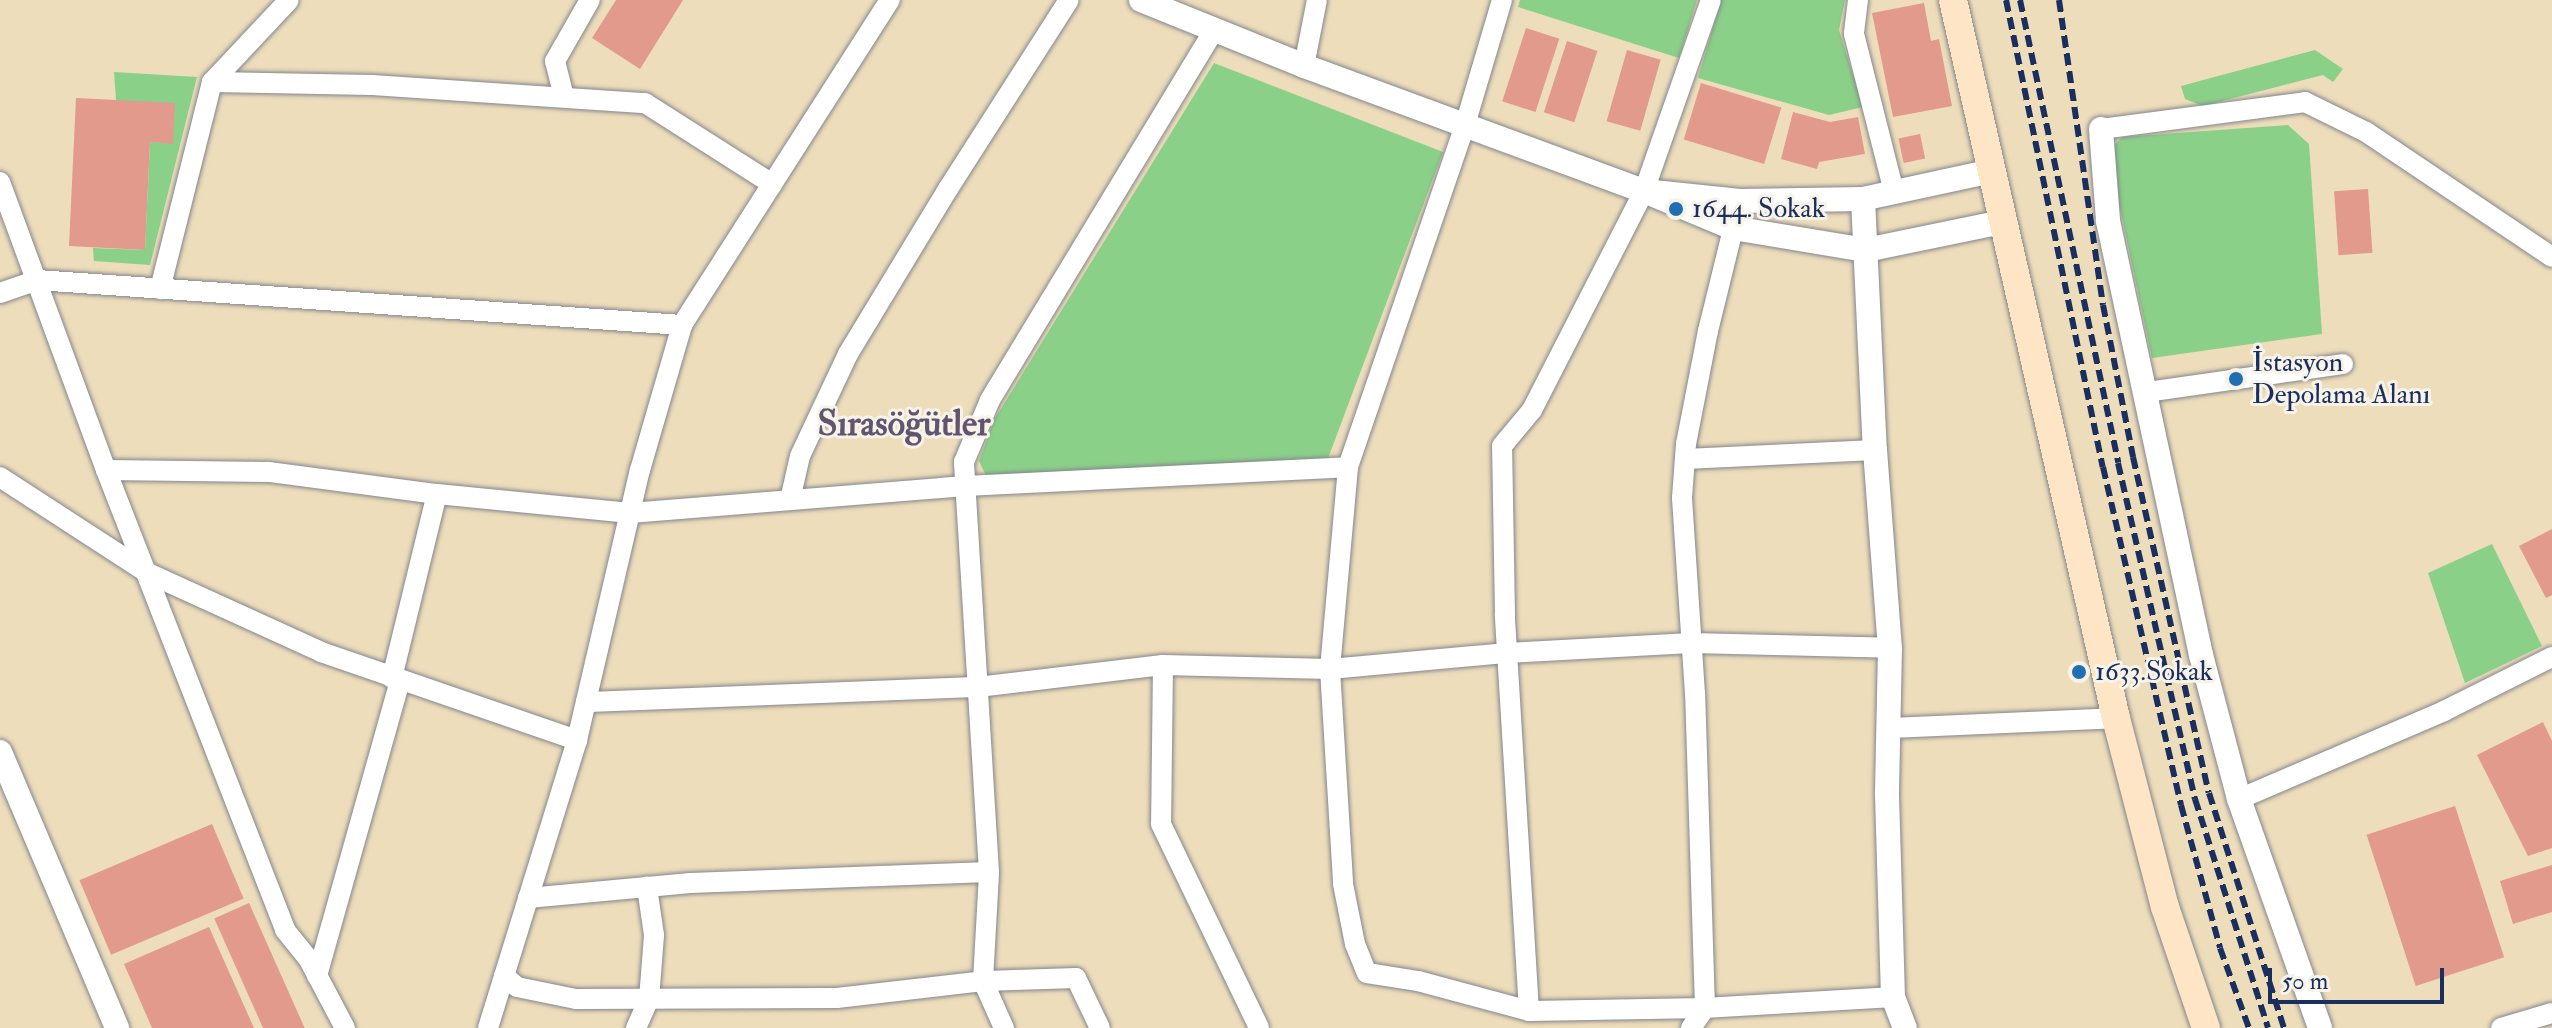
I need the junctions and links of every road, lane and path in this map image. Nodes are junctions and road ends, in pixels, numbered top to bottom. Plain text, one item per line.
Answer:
1 (289, 0) edge
2 (590, 0) edge
3 (890, 0) edge
4 (1069, 0) edge
5 (1141, 0) edge
6 (1317, 0) edge
7 (1502, 0) edge
8 (1711, 0) edge
9 (1858, 0) edge
10 (1953, 0) edge
11 (1215, 29) junction
12 (1304, 66) junction
13 (212, 82) junction
14 (564, 97) junction
15 (1465, 125) junction
16 (2101, 129) joint
17 (1992, 171) junction
18 (0, 182) edge
19 (772, 184) junction
20 (1644, 191) junction
21 (1894, 192) junction
22 (1863, 199) junction
23 (1740, 201) junction
24 (2003, 222) junction
25 (1733, 228) junction
26 (1866, 250) junction
27 (2552, 257) edge
28 (37, 280) junction
29 (160, 289) junction
30 (0, 293) edge
31 (682, 325) junction
32 (2343, 364) dead end
33 (2147, 392) junction
34 (1875, 450) junction
35 (1685, 459) junction
36 (1348, 467) junction
37 (106, 470) junction
38 (0, 477) edge
39 (965, 486) junction
40 (437, 494) junction
41 (790, 500) junction
42 (630, 513) junction
43 (148, 573) junction
44 (1691, 643) junction
45 (1890, 648) junction
46 (1507, 653) junction
47 (2552, 657) edge
48 (1163, 665) junction
49 (1330, 669) junction
50 (396, 679) junction
51 (978, 687) junction
52 (586, 702) junction
53 (2116, 718) junction
54 (1889, 728) junction
55 (577, 740) junction
56 (0, 752) edge
57 (2239, 799) junction
58 (989, 872) junction
59 (647, 887) junction
60 (528, 898) junction
61 (317, 976) junction
62 (504, 976) junction
63 (983, 981) junction
64 (1893, 997) junction
65 (649, 999) junction
66 (1705, 1008) junction
67 (1529, 1011) junction
68 (2552, 1013) edge
69 (117, 1028) edge
70 (345, 1028) edge
71 (488, 1028) edge
72 (636, 1028) edge
73 (1004, 1028) edge
74 (1100, 1028) edge
75 (1259, 1028) edge
76 (1691, 1028) edge
77 (1905, 1028) edge
78 (2206, 1028) edge
79 (2320, 1028) edge
80 (2501, 1028) edge

1 - 13 street
2 - 14 street
3 - 19 street
4 - 41 street
5 - 11 street
6 - 12 street
7 - 15 street
8 - 20 street
9 - 21 street
10 - 17 main road
11 - 12 street
11 - 39 street
12 - 15 street
13 - 14 street
13 - 29 street
14 - 19 street
15 - 20 street
15 - 36 street
16 - 27 street
16 - 33 street
17 - 21 street
17 - 24 main road
18 - 28 street
19 - 31 street
20 - 23 street
20 - 25 street
20 - 46 street
21 - 22 street
22 - 23 street
22 - 26 street
23 - 25 street
24 - 26 street
24 - 53 main road
25 - 26 street
25 - 35 street
26 - 34 street
28 - 29 street
28 - 30 street
28 - 37 street
29 - 31 street
31 - 42 street
32 - 33 street
33 - 57 street
34 - 35 street
34 - 45 street
35 - 44 street
36 - 39 street
36 - 49 street
37 - 40 street
37 - 43 street
38 - 43 street
39 - 41 street
39 - 51 street
40 - 42 street
40 - 50 street
41 - 42 street
42 - 52 street
43 - 50 street
43 - 61 street
44 - 45 street
44 - 46 street
44 - 66 street
45 - 54 street
46 - 49 street
46 - 67 street
47 - 57 street
48 - 49 street
48 - 51 street
48 - 75 street
49 - 67 street
50 - 55 street
50 - 61 street
51 - 52 street
51 - 58 street
52 - 55 street
53 - 54 street
53 - 78 main road
54 - 64 street
55 - 60 street
56 - 69 street
57 - 79 street
58 - 59 street
58 - 63 street
59 - 60 street
59 - 65 street
60 - 62 street
61 - 70 street
62 - 65 street
62 - 71 street
63 - 65 street
63 - 73 street
63 - 74 street
64 - 66 street
64 - 77 street
65 - 72 street
66 - 67 street
66 - 76 street
68 - 80 street

